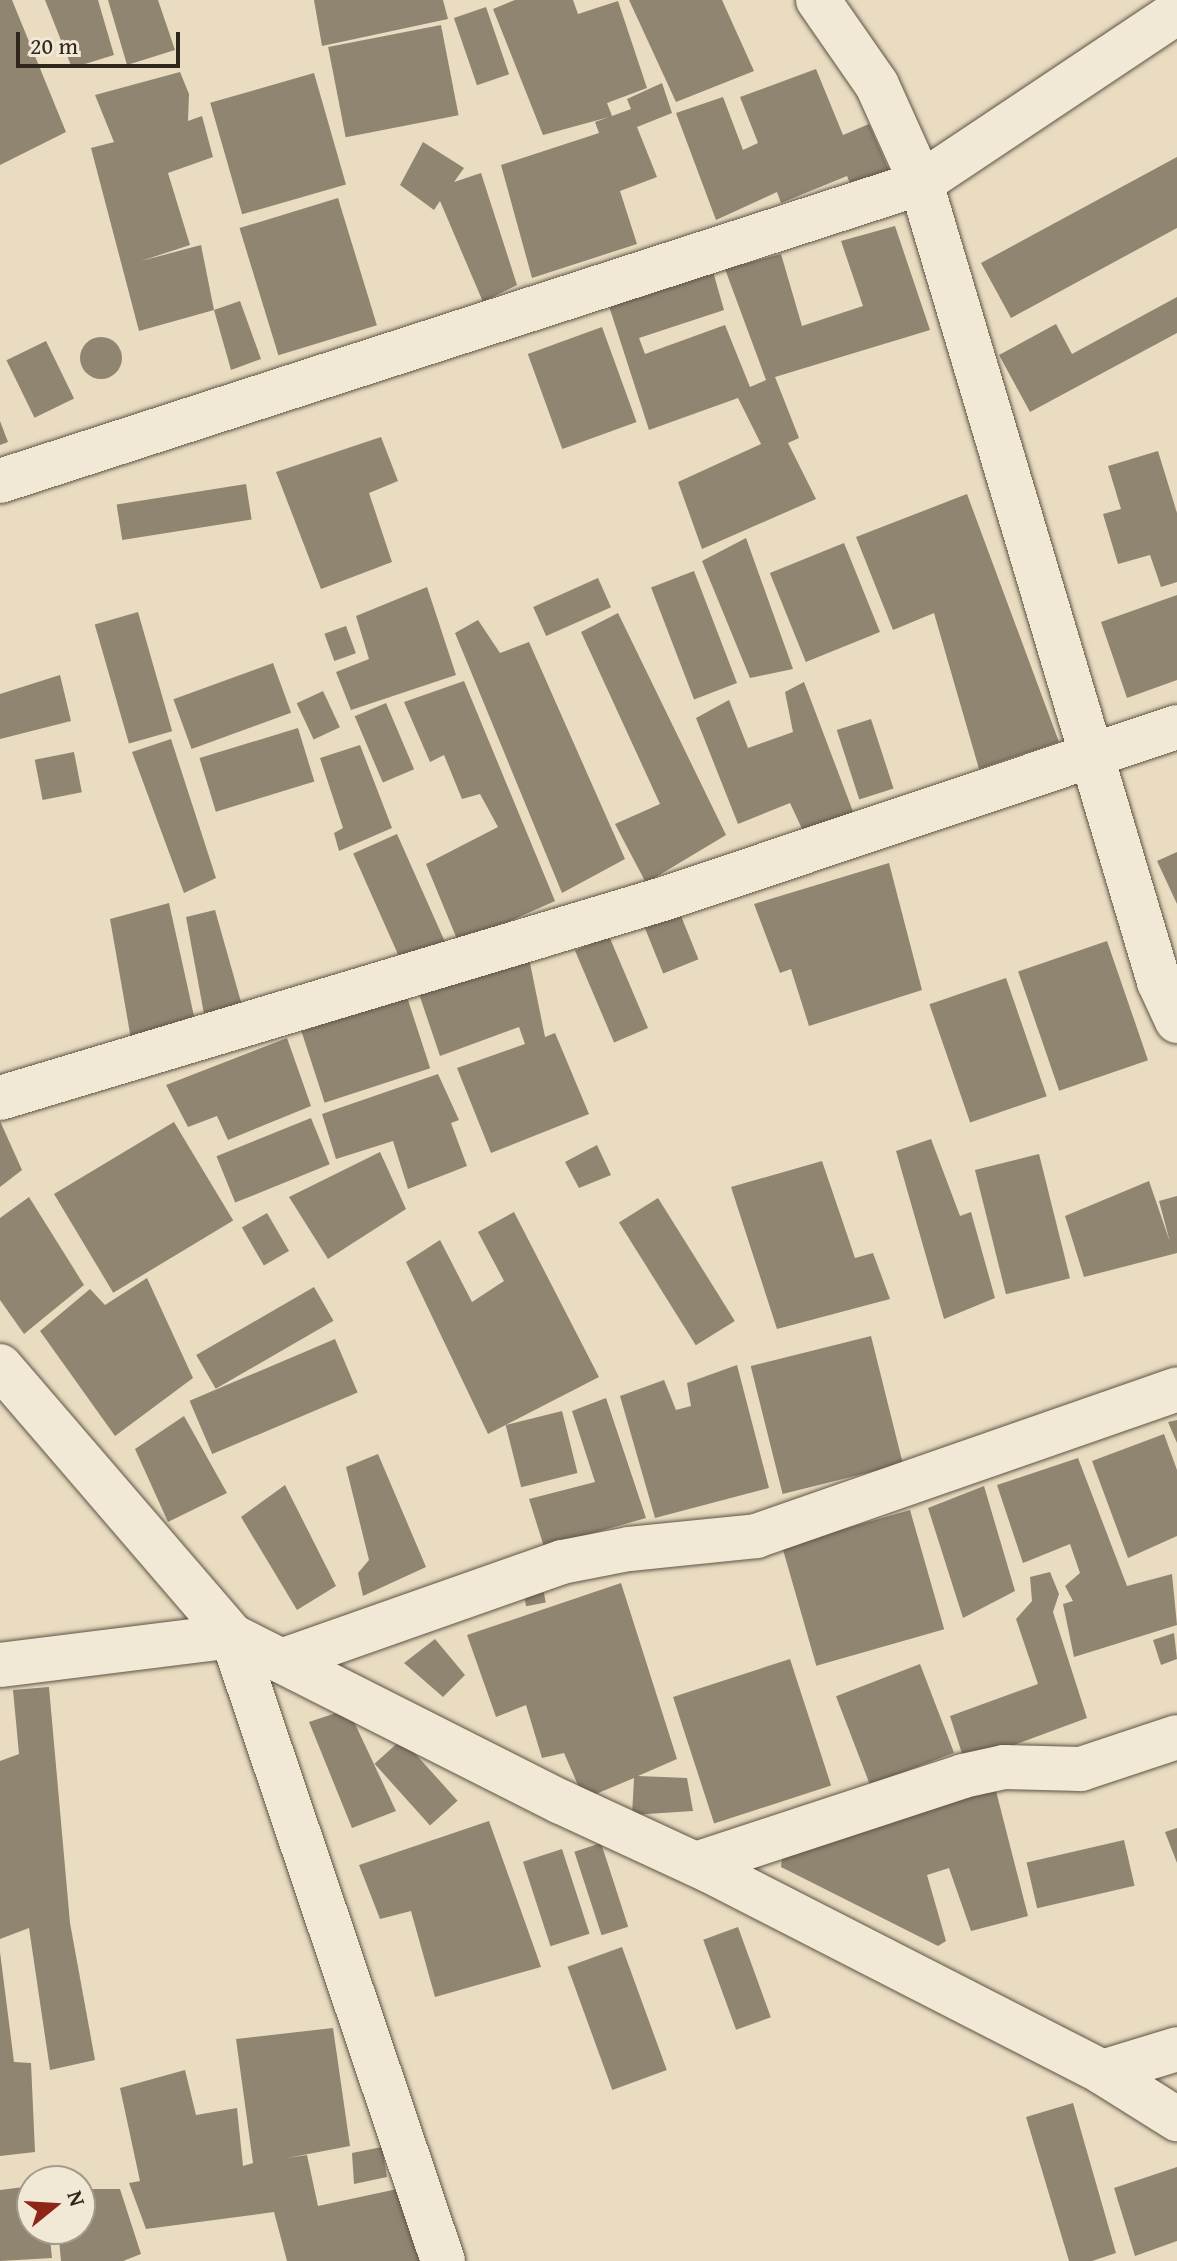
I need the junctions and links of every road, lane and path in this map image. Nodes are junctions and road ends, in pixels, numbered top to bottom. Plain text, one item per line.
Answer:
1 (818, 0) edge
2 (1177, 12) edge
3 (921, 183) junction
4 (0, 481) edge
5 (1177, 727) edge
6 (1091, 758) junction
7 (1177, 1021) edge
8 (0, 1098) edge
9 (0, 1366) edge
10 (1177, 1389) edge
11 (232, 1636) junction
12 (281, 1661) junction
13 (0, 1665) edge
14 (1177, 1737) edge
15 (696, 1864) junction
16 (1177, 2049) edge
17 (1102, 2072) junction
18 (1177, 2119) edge
19 (443, 2261) edge

1 - 3 street
2 - 3 street
3 - 4 street
3 - 6 street
5 - 6 street
6 - 7 street
6 - 8 street
9 - 11 street
10 - 12 street
11 - 12 street
11 - 13 street
11 - 19 street
12 - 15 street
14 - 15 street
15 - 17 street
16 - 17 street
17 - 18 street

